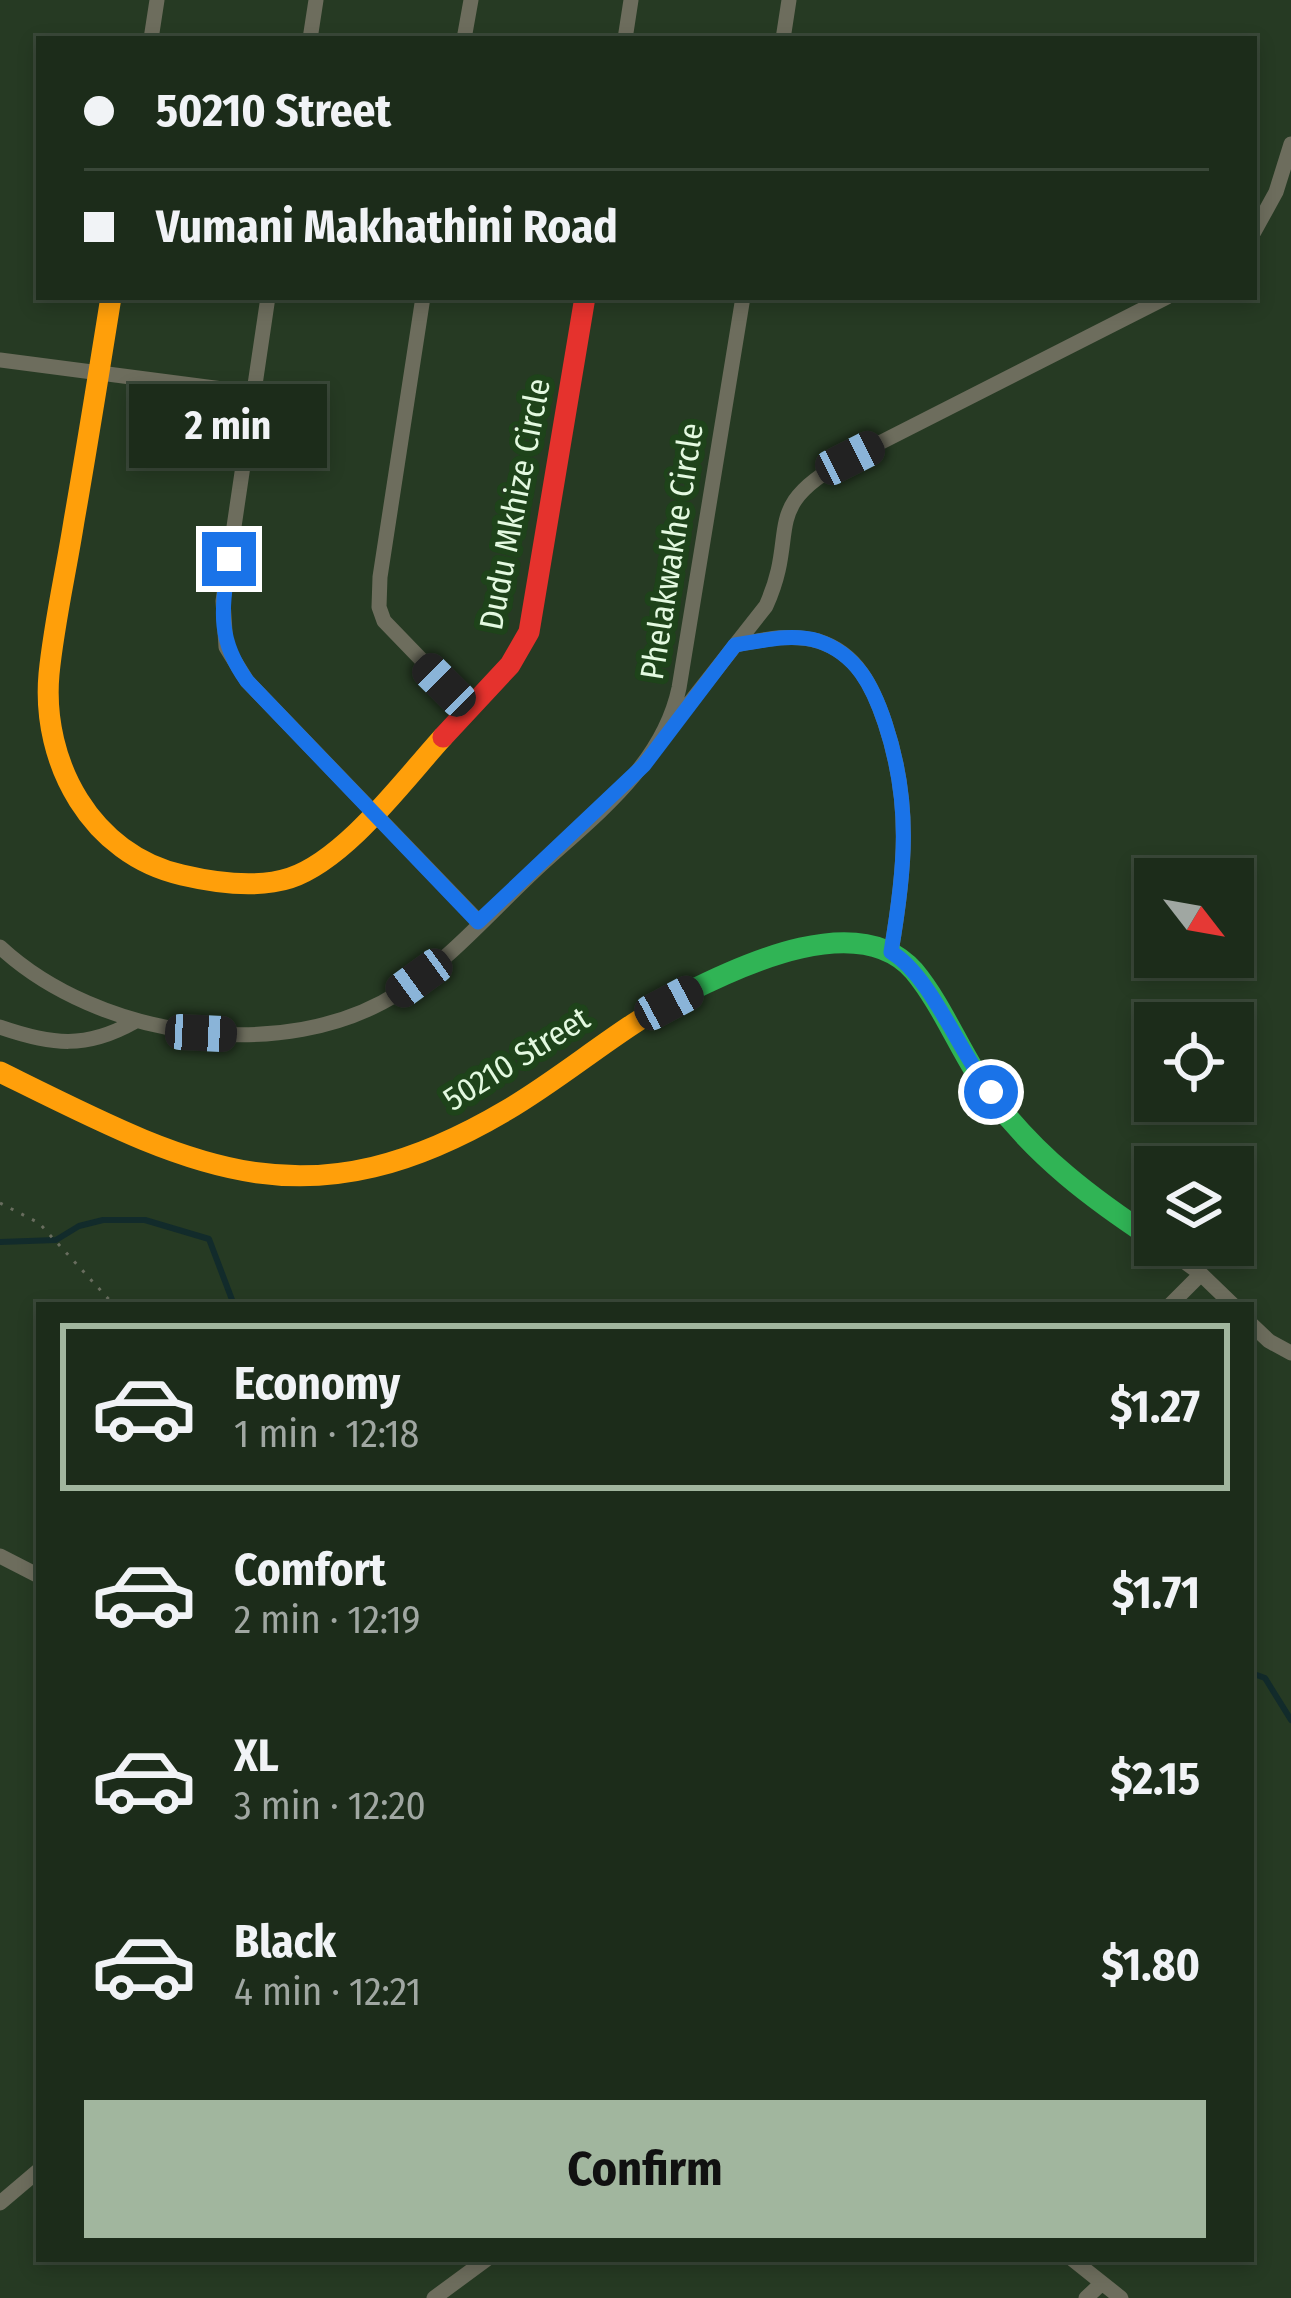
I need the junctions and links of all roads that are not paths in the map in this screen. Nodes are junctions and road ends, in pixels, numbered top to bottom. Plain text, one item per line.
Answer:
1 (157, 0) edge
2 (316, 0) edge
3 (471, 0) edge
4 (631, 0) edge
5 (789, 0) edge
6 (151, 36) edge
7 (310, 36) edge
8 (465, 36) edge
9 (625, 36) edge
10 (783, 36) edge
11 (1291, 144) edge
12 (1257, 227) edge
13 (111, 300) edge
14 (268, 300) edge
15 (424, 300) edge
16 (585, 300) edge
17 (743, 300) edge
18 (1161, 300) edge
19 (0, 360) edge
20 (99, 374) junction
21 (253, 393) junction
22 (735, 645) junction
23 (469, 709) junction
24 (660, 742) junction
25 (373, 811) junction
26 (478, 922) junction
27 (0, 947) edge
28 (891, 952) junction
29 (134, 1022) junction
30 (0, 1028) edge
31 (0, 1072) edge
32 (1134, 1227) edge
33 (1190, 1266) edge
34 (1201, 1274) junction
35 (1173, 1302) edge
36 (1230, 1302) edge
37 (1254, 1327) edge
38 (1291, 1353) edge
39 (0, 1556) edge
40 (36, 1574) edge
41 (36, 2173) edge
42 (0, 2203) edge
43 (483, 2262) edge
44 (1076, 2262) edge
45 (1102, 2283) junction
46 (434, 2298) edge
47 (1086, 2298) edge
48 (1121, 2298) edge

1 - 6 street
2 - 7 street
3 - 8 street
4 - 9 street
5 - 10 street
11 - 12 street
13 - 20 street, Dudu Mkhize Circle
14 - 21 street
15 - 23 street
16 - 23 street, Dudu Mkhize Circle
17 - 24 street, Phelakwakhe Circle
18 - 22 street
19 - 20 street
20 - 21 street
20 - 25 street, Dudu Mkhize Circle
21 - 25 street
22 - 24 street
22 - 28 street
23 - 25 street, Dudu Mkhize Circle
24 - 26 street, Phelakwakhe Circle
25 - 26 street
26 - 29 street, Phelakwakhe Circle
27 - 29 street, Phelakwakhe Circle
28 - 31 street, 50210 Street
28 - 32 street
29 - 30 street
33 - 34 street
34 - 35 street
34 - 36 street
37 - 38 street
39 - 40 street
41 - 42 street
43 - 46 street
44 - 45 street
45 - 47 street
45 - 48 street

